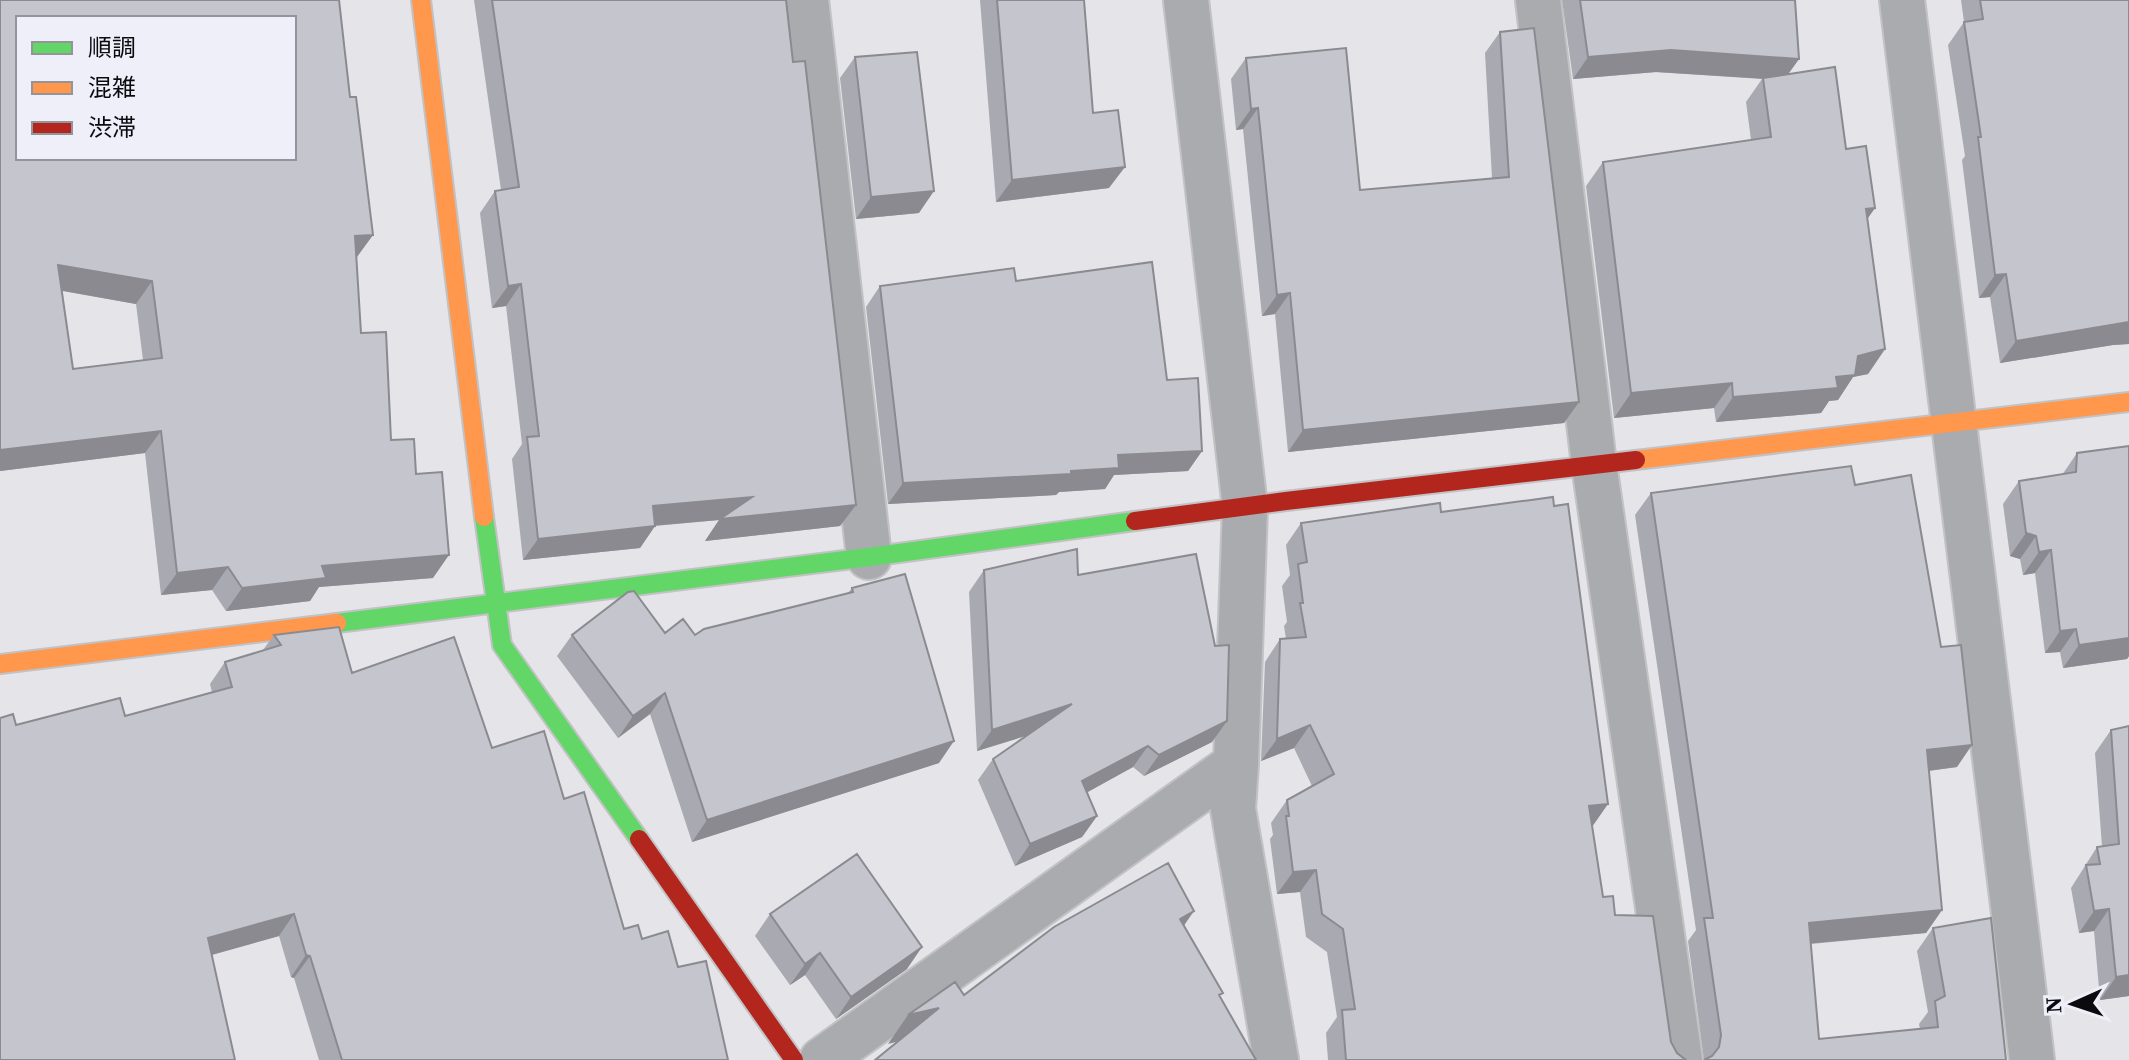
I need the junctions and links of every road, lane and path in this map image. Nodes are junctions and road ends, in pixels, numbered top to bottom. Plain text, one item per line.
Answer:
1 (421, 0) edge
2 (806, 0) edge
3 (1186, 0) edge
4 (1538, 0) edge
5 (1902, 0) edge
6 (2129, 402) edge
7 (1953, 422) junction
8 (1594, 464) junction
9 (1245, 507) junction
10 (869, 557) junction
11 (495, 603) junction
12 (0, 664) edge
13 (1236, 764) junction
14 (794, 1060) edge
15 (822, 1060) edge
16 (1276, 1060) edge
17 (1680, 1060) edge
18 (2032, 1060) edge

1 - 11 street
2 - 10 street
3 - 9 street
4 - 8 street
5 - 7 street
6 - 7 street
7 - 8 street
7 - 18 street
8 - 9 street
8 - 17 street
9 - 10 street
9 - 13 street
10 - 11 street
11 - 12 street
11 - 14 street
13 - 15 street
13 - 16 street

